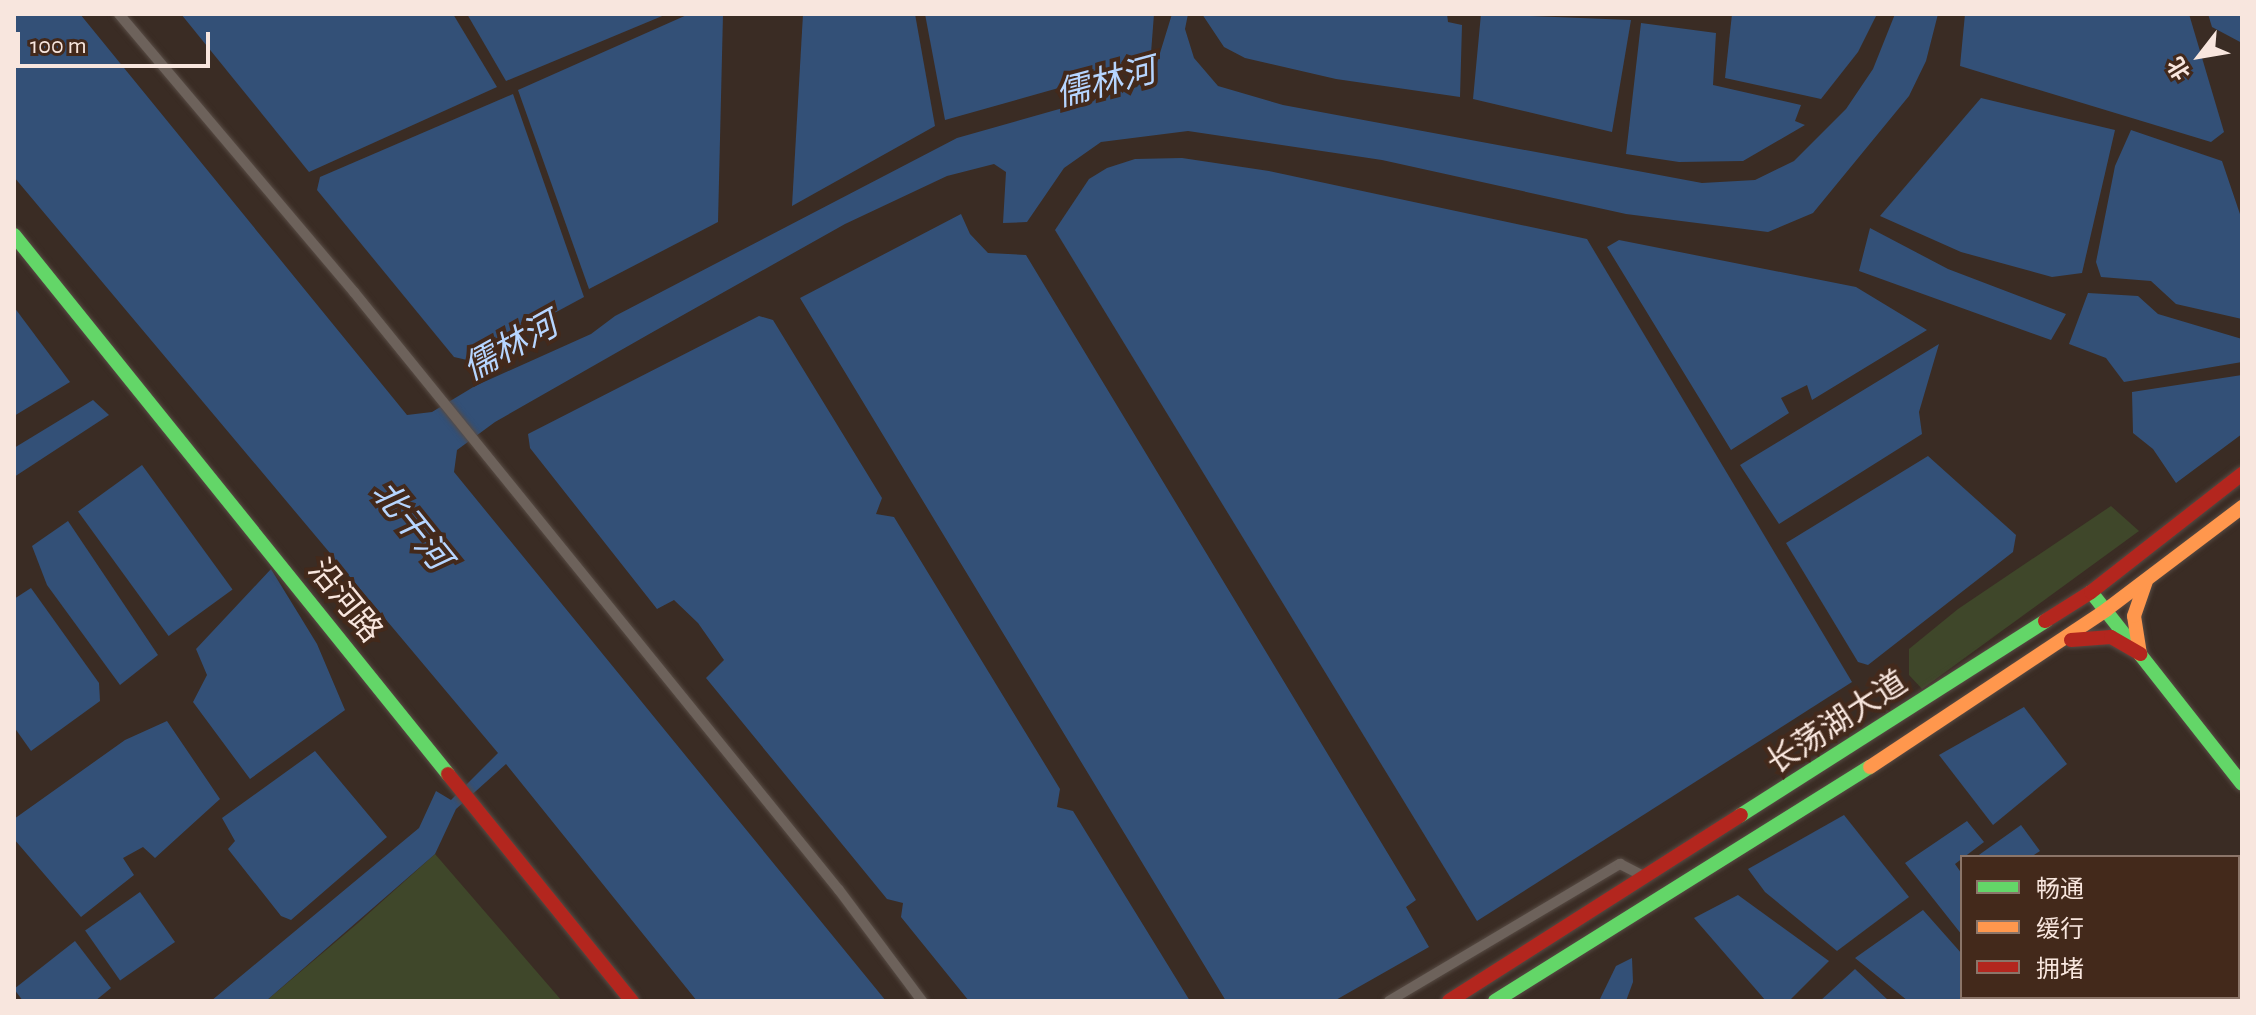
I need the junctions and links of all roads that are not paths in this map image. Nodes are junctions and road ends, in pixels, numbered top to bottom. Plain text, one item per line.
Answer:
1 (119, 14) edge
2 (14, 235) edge
3 (2242, 474) edge
4 (2242, 507) edge
5 (2149, 578) junction
6 (2091, 592) junction
7 (2106, 610) junction
8 (2140, 654) junction
9 (2036, 655) junction
10 (2242, 784) edge
11 (1645, 877) junction
12 (632, 1001) edge
13 (922, 1001) edge
14 (1389, 1001) edge
15 (1449, 1001) edge
16 (1495, 1001) edge

1 - 13 street
2 - 12 main road, 沿河路
3 - 6 main road, 长荡湖大道
4 - 5 main road, 长荡湖大道
5 - 7 main road, 长荡湖大道
5 - 8 main road
6 - 7 main road
6 - 11 main road, 长荡湖大道
7 - 8 main road
7 - 9 main road, 长荡湖大道
8 - 9 main road
8 - 10 main road
9 - 16 main road, 长荡湖大道
11 - 14 street
11 - 15 main road, 长荡湖大道

